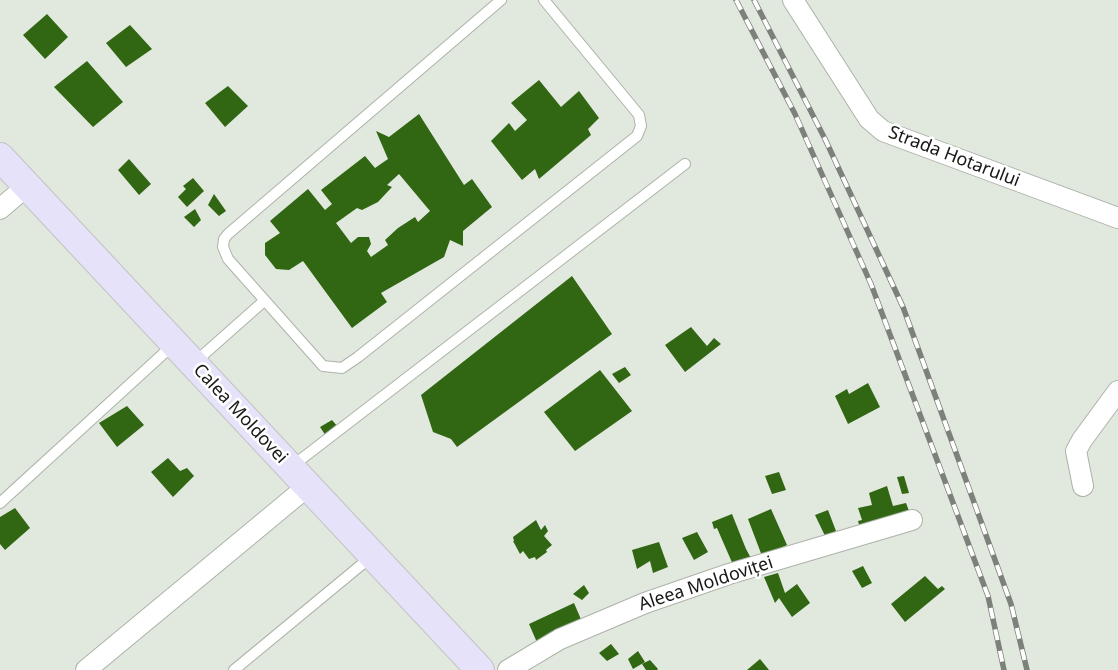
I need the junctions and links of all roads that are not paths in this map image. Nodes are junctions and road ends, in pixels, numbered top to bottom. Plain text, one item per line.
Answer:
1 (501, 0) edge
2 (544, 0) edge
3 (793, 0) edge
4 (0, 157) edge
5 (685, 164) dead end
6 (27, 186) junction
7 (0, 209) edge
8 (1118, 218) edge
9 (264, 301) junction
10 (175, 344) junction
11 (193, 364) junction
12 (1118, 391) edge
13 (299, 477) junction
14 (1083, 486) dead end
15 (0, 503) edge
16 (912, 520) dead end
17 (373, 556) junction
18 (86, 670) edge
19 (234, 670) edge
20 (480, 670) edge
21 (508, 670) edge

1 - 9 lane
2 - 9 lane
3 - 8 street, Strada Hotarului
4 - 6 main road, Calea Moldovei
5 - 13 lane
6 - 7 street
6 - 10 main road, Calea Moldovei
9 - 11 lane
10 - 11 main road, Calea Moldovei
10 - 15 lane
11 - 13 main road, Calea Moldovei
12 - 14 street
13 - 17 main road, Calea Moldovei
13 - 18 street
16 - 21 street, Aleea Moldoviței
17 - 19 lane
17 - 20 main road, Calea Moldovei

